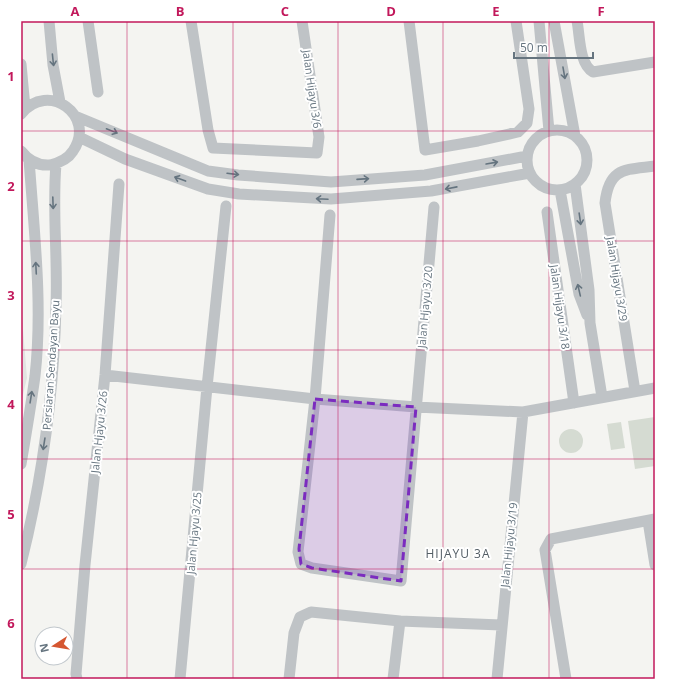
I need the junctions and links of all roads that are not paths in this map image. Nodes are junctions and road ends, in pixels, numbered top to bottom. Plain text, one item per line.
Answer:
1 (49, 21) edge
2 (88, 21) edge
3 (191, 21) edge
4 (302, 21) edge
5 (409, 21) edge
6 (516, 21) edge
7 (539, 21) edge
8 (554, 21) edge
9 (577, 21) edge
10 (655, 62) edge
11 (21, 64) edge
12 (98, 92) dead end
13 (60, 102) junction
14 (23, 111) edge
15 (75, 116) junction
16 (549, 131) junction
17 (575, 136) junction
18 (79, 137) junction
19 (21, 151) edge
20 (527, 156) junction
21 (29, 159) junction
22 (56, 164) junction
23 (655, 166) edge
24 (530, 173) junction
25 (118, 184) dead end
26 (575, 184) junction
27 (560, 190) junction
28 (226, 206) dead end
29 (434, 207) dead end
30 (547, 212) dead end
31 (330, 215) dead end
32 (590, 324) junction
33 (105, 375) junction
34 (206, 387) junction
35 (655, 388) edge
36 (635, 391) junction
37 (602, 397) junction
38 (315, 399) junction
39 (574, 403) junction
40 (416, 407) junction
41 (523, 412) junction
42 (21, 464) edge
43 (652, 520) edge
44 (21, 564) edge
45 (655, 565) edge
46 (400, 622) junction
47 (501, 625) junction
48 (77, 679) edge
49 (180, 679) edge
50 (289, 679) edge
51 (393, 679) edge
52 (498, 679) edge
53 (566, 679) edge

1 -> 13 street
2 - 12 street
3 - 4 street, Jalan Hijayu 3/6
5 - 6 street
7 - 16 street
8 -> 17 street
9 - 10 street
11 - 14 street
13 - 14 street
13 - 15 street
15 - 18 street
15 -> 20 street
16 - 17 street
16 - 20 street
17 - 26 street
18 - 22 street
24 -> 18 street
19 - 21 street
20 - 24 street
21 - 22 street
42 -> 21 street, Persiaran Sendayan Bayu
22 -> 44 street, Persiaran Sendayan Bayu
23 - 36 street, Jalan Hijayu 3/29
24 - 27 street
25 - 33 street, Jalan Hjayu 3/26
26 - 27 street
26 -> 32 street
32 -> 27 street
28 - 34 street, Jalan Hjayu 3/25
29 - 40 street, Jalan Hjayu 3/20
30 - 39 street, Jalan Hijayu 3/18
31 - 38 street
32 - 37 street
33 - 34 street
33 - 48 street, Jalan Hjayu 3/26
34 - 38 street
34 - 49 street, Jalan Hjayu 3/25
35 - 36 street
36 - 37 street
37 - 39 street
38 - 40 street
38 - 40 street, Jalan Hjayu 3/20
39 - 41 street
40 - 41 street
41 - 47 street, Jalan Hijayu 3/19
43 - 45 street
43 - 53 street
46 - 47 street
46 - 50 street
46 - 51 street
47 - 52 street, Jalan Hijayu 3/19

